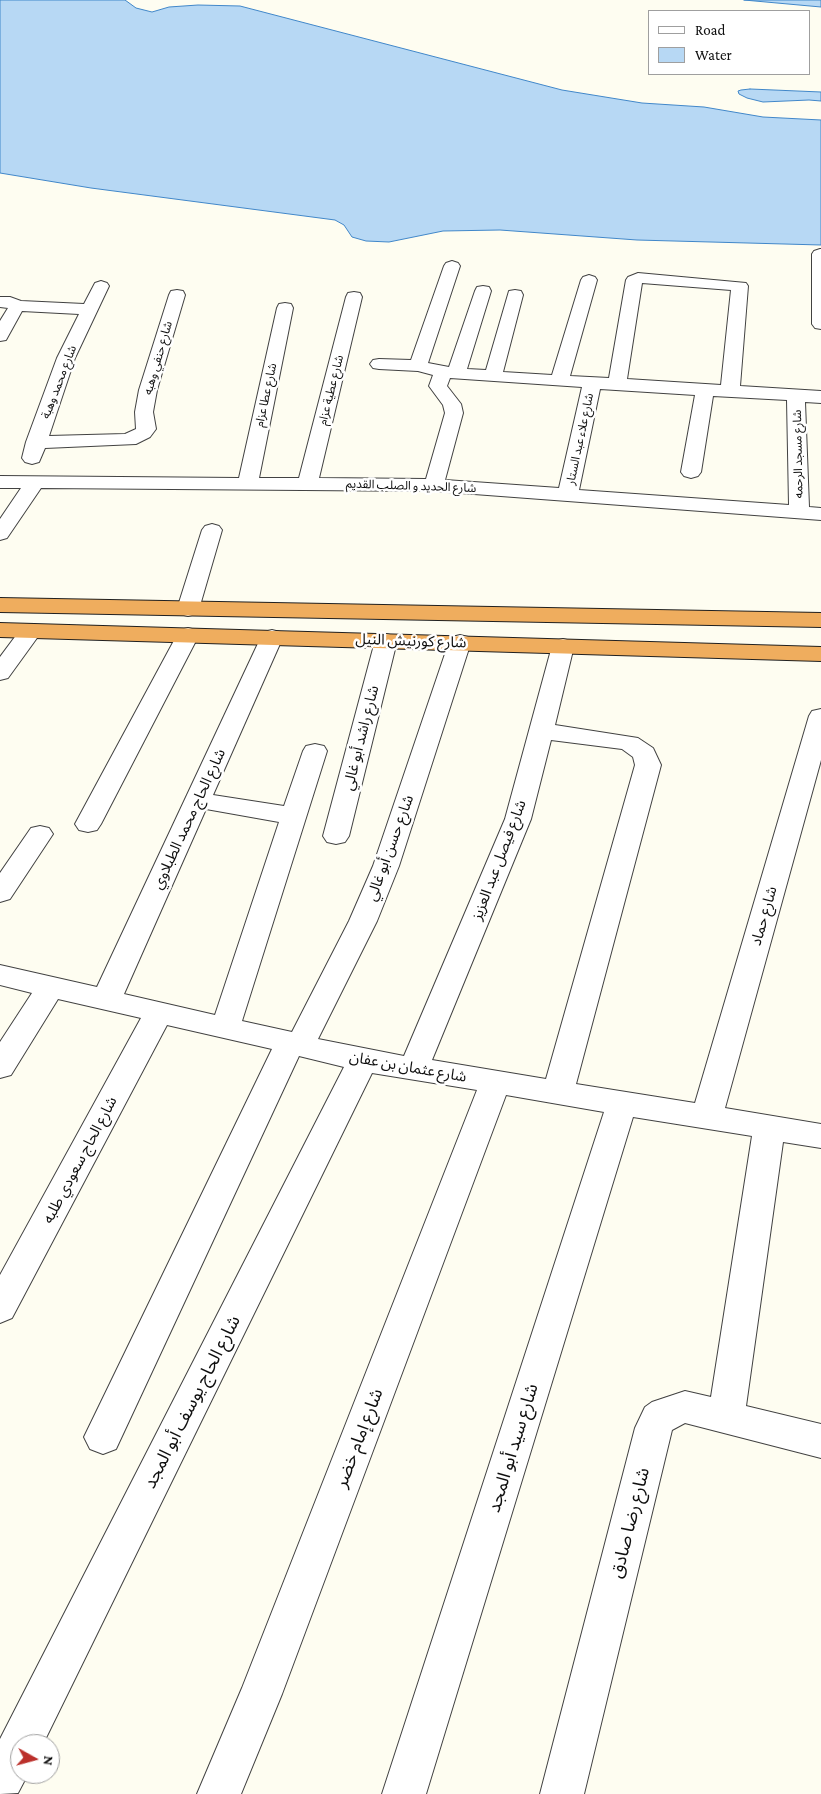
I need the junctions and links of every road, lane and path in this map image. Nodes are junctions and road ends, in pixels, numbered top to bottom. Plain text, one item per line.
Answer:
1 (820, 254) dead end
2 (452, 266) dead end
3 (589, 280) dead end
4 (100, 286) dead end
5 (483, 291) dead end
6 (177, 295) dead end
7 (515, 295) dead end
8 (354, 297) dead end
9 (8, 304) edge
10 (284, 308) dead end
11 (89, 310) junction
12 (821, 324) edge
13 (0, 336) edge
14 (379, 364) dead end
15 (418, 366) junction
16 (449, 373) junction
17 (492, 376) junction
18 (559, 381) junction
19 (592, 383) junction
20 (617, 384) junction
21 (705, 390) junction
22 (730, 391) junction
23 (796, 396) junction
24 (821, 397) edge
25 (36, 442) junction
26 (691, 472) dead end
27 (31, 481) junction
28 (0, 482) edge
29 (248, 483) junction
30 (308, 484) junction
31 (434, 485) junction
32 (568, 495) junction
33 (799, 513) junction
34 (821, 514) edge
35 (212, 530) dead end
36 (0, 534) edge
37 (0, 604) edge
38 (153, 609) junction
39 (188, 609) junction
40 (821, 620) edge
41 (0, 630) edge
42 (32, 631) junction
43 (144, 634) junction
44 (188, 635) junction
45 (272, 637) junction
46 (386, 641) junction
47 (460, 642) junction
48 (563, 646) junction
49 (821, 654) edge
50 (0, 673) edge
51 (821, 716) edge
52 (541, 732) junction
53 (315, 751) dead end
54 (197, 800) junction
55 (294, 816) junction
56 (88, 824) dead end
57 (40, 834) dead end
58 (336, 836) dead end
59 (0, 893) edge
60 (0, 975) edge
61 (52, 988) junction
62 (106, 1000) junction
63 (159, 1012) junction
64 (225, 1028) junction
65 (295, 1044) junction
66 (364, 1060) junction
67 (0, 1067) edge
68 (414, 1068) junction
69 (496, 1082) junction
70 (558, 1092) junction
71 (622, 1103) junction
72 (707, 1117) junction
73 (769, 1127) junction
74 (821, 1136) edge
75 (0, 1308) edge
76 (726, 1417) junction
77 (103, 1437) dead end
78 (821, 1441) edge
79 (7, 1782) edge
80 (220, 1794) edge
81 (404, 1794) edge
82 (562, 1794) edge

1 - 12 street
2 - 15 street
3 - 18 street
4 - 11 street, شارع محمد وهبة
5 - 16 street
6 - 25 street, شارع حنفي وهبه
7 - 17 street
8 - 30 street, شارع عطية عزام
9 - 11 street
9 - 13 street
10 - 29 street, شارع عطا عزام
11 - 25 street, شارع محمد وهبة
14 - 15 street
15 - 16 street
16 - 17 street
16 - 31 street
17 - 18 street
18 - 19 street
19 - 20 street
19 - 32 street, شارع علاء عبد الستار
20 - 21 street
20 - 22 street
21 - 22 street
21 - 26 street
22 - 23 street
23 - 24 street
23 - 33 street, شارع مسجد الرحمه
25 - 27 street, شارع محمد وهبة
27 - 28 street, شارع الحديد و الصلب القديم
27 - 29 street, شارع الحديد و الصلب القديم
27 - 36 street, شارع محمد وهبة
29 - 30 street, شارع الحديد و الصلب القديم
30 - 31 street, شارع الحديد و الصلب القديم
31 - 32 street, شارع الحديد و الصلب القديم
32 - 33 street, شارع الحديد و الصلب القديم
33 - 34 street, شارع الحديد و الصلب القديم
35 - 39 street
37 - 38 highway, شارع كورنيش النيل
38 - 39 highway, شارع كورنيش النيل
38 - 43 highway
39 - 40 highway, شارع كورنيش النيل
41 - 42 highway, شارع كورنيش النيل
42 - 43 highway, شارع كورنيش النيل
42 - 50 street
43 - 44 highway, شارع كورنيش النيل
44 - 45 highway, شارع كورنيش النيل
44 - 56 street
45 - 46 highway, شارع كورنيش النيل
45 - 54 street, شارع الحاج محمد الطبلاوي
46 - 47 highway, شارع كورنيش النيل
46 - 58 street, شارع راشد أبو غالي
47 - 48 highway, شارع كورنيش النيل
47 - 65 street, شارع حسن أبو غالي
48 - 49 highway, شارع كورنيش النيل
48 - 52 street, شارع فيصل عبد العزيز
51 - 72 street, شارع حماد
52 - 68 street, شارع فيصل عبد العزيز
52 - 70 street
53 - 55 street
54 - 55 street
54 - 62 street, شارع الحاج محمد الطبلاوي
55 - 64 street
57 - 59 street
60 - 61 street, شارع عثمان بن عفان
61 - 62 street, شارع عثمان بن عفان
61 - 67 street
62 - 63 street, شارع عثمان بن عفان
63 - 64 street, شارع عثمان بن عفان
63 - 75 street, شارع الحاج سعودي طلبه
64 - 65 street, شارع عثمان بن عفان
65 - 66 street, شارع عثمان بن عفان
65 - 77 street, شارع حسن أبو غالي
66 - 68 street, شارع عثمان بن عفان
66 - 79 street, شارع الحاج يوسف أبو المجد
68 - 69 street, شارع عثمان بن عفان
69 - 70 street, شارع عثمان بن عفان
69 - 80 street, شارع إمام خضر
70 - 71 street, شارع عثمان بن عفان
71 - 72 street, شارع عثمان بن عفان
71 - 81 street, شارع سيد أبو المجد
72 - 73 street, شارع عثمان بن عفان
73 - 74 street, شارع عثمان بن عفان
73 - 76 street
76 - 78 street, شارع رضا صادق
76 - 82 street, شارع رضا صادق

